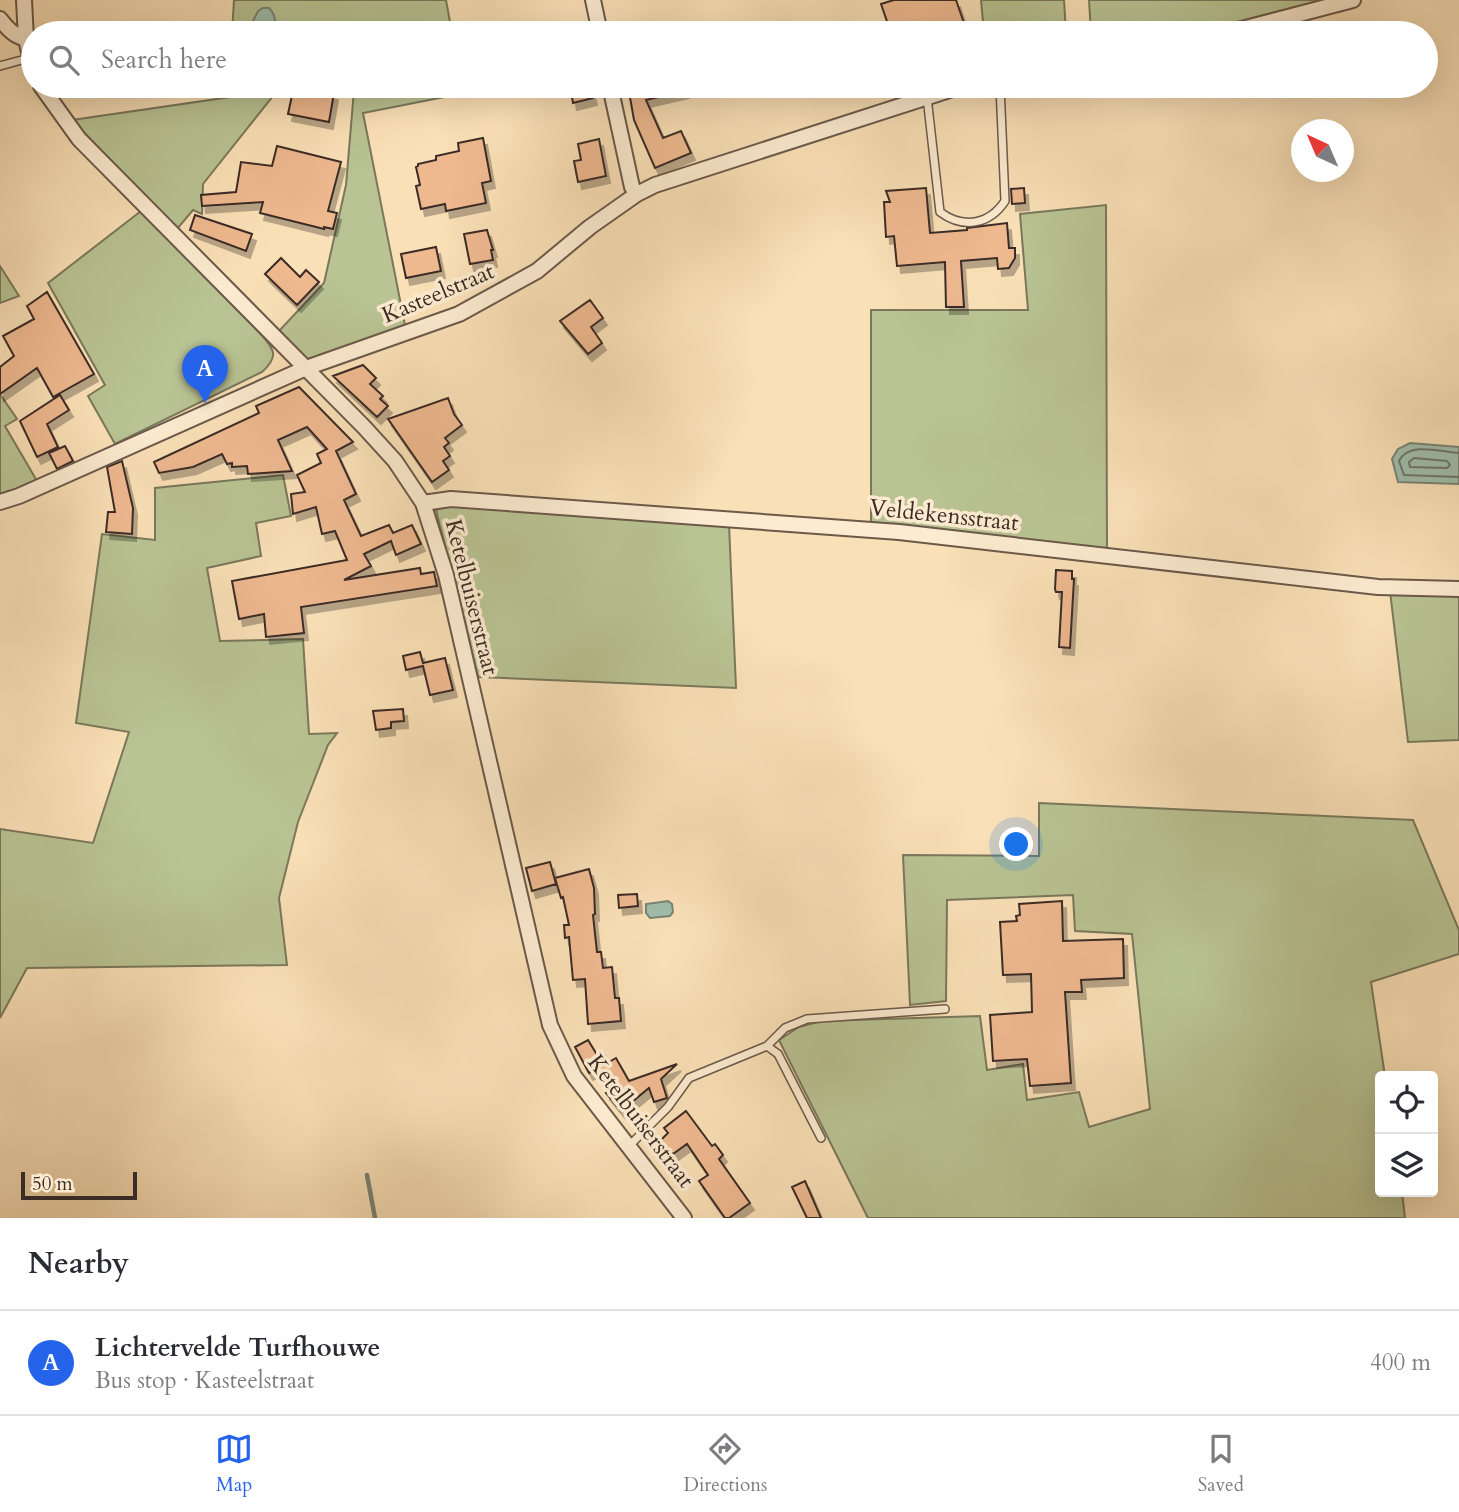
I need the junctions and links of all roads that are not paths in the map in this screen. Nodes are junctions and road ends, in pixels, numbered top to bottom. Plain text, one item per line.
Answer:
1 (24, 0) edge
2 (593, 0) edge
3 (1353, 0) edge
4 (0, 19) edge
5 (25, 21) edge
6 (597, 21) edge
7 (1272, 21) edge
8 (21, 38) edge
9 (21, 64) edge
10 (0, 66) edge
11 (50, 98) edge
12 (613, 98) edge
13 (921, 98) edge
14 (927, 98) edge
15 (1001, 98) edge
16 (637, 194) junction
17 (306, 368) junction
18 (0, 502) edge
19 (423, 503) junction
20 (1459, 589) edge
21 (945, 1009) dead end
22 (767, 1046) junction
23 (821, 1138) dead end
24 (629, 1146) junction
25 (684, 1218) edge

1 - 5 street
2 - 6 street
3 - 7 street
4 - 8 street
9 - 10 lane
11 - 17 street, Ketelbuiserstraat
12 - 16 street
13 - 16 street, Kasteelstraat
14 - 15 lane
16 - 17 street, Kasteelstraat
17 - 18 street, Kasteelstraat
17 - 19 street, Ketelbuiserstraat
19 - 20 street, Veldekensstraat
19 - 24 street, Ketelbuiserstraat
21 - 22 lane
22 - 23 lane
22 - 24 lane
24 - 25 street, Ketelbuiserstraat

